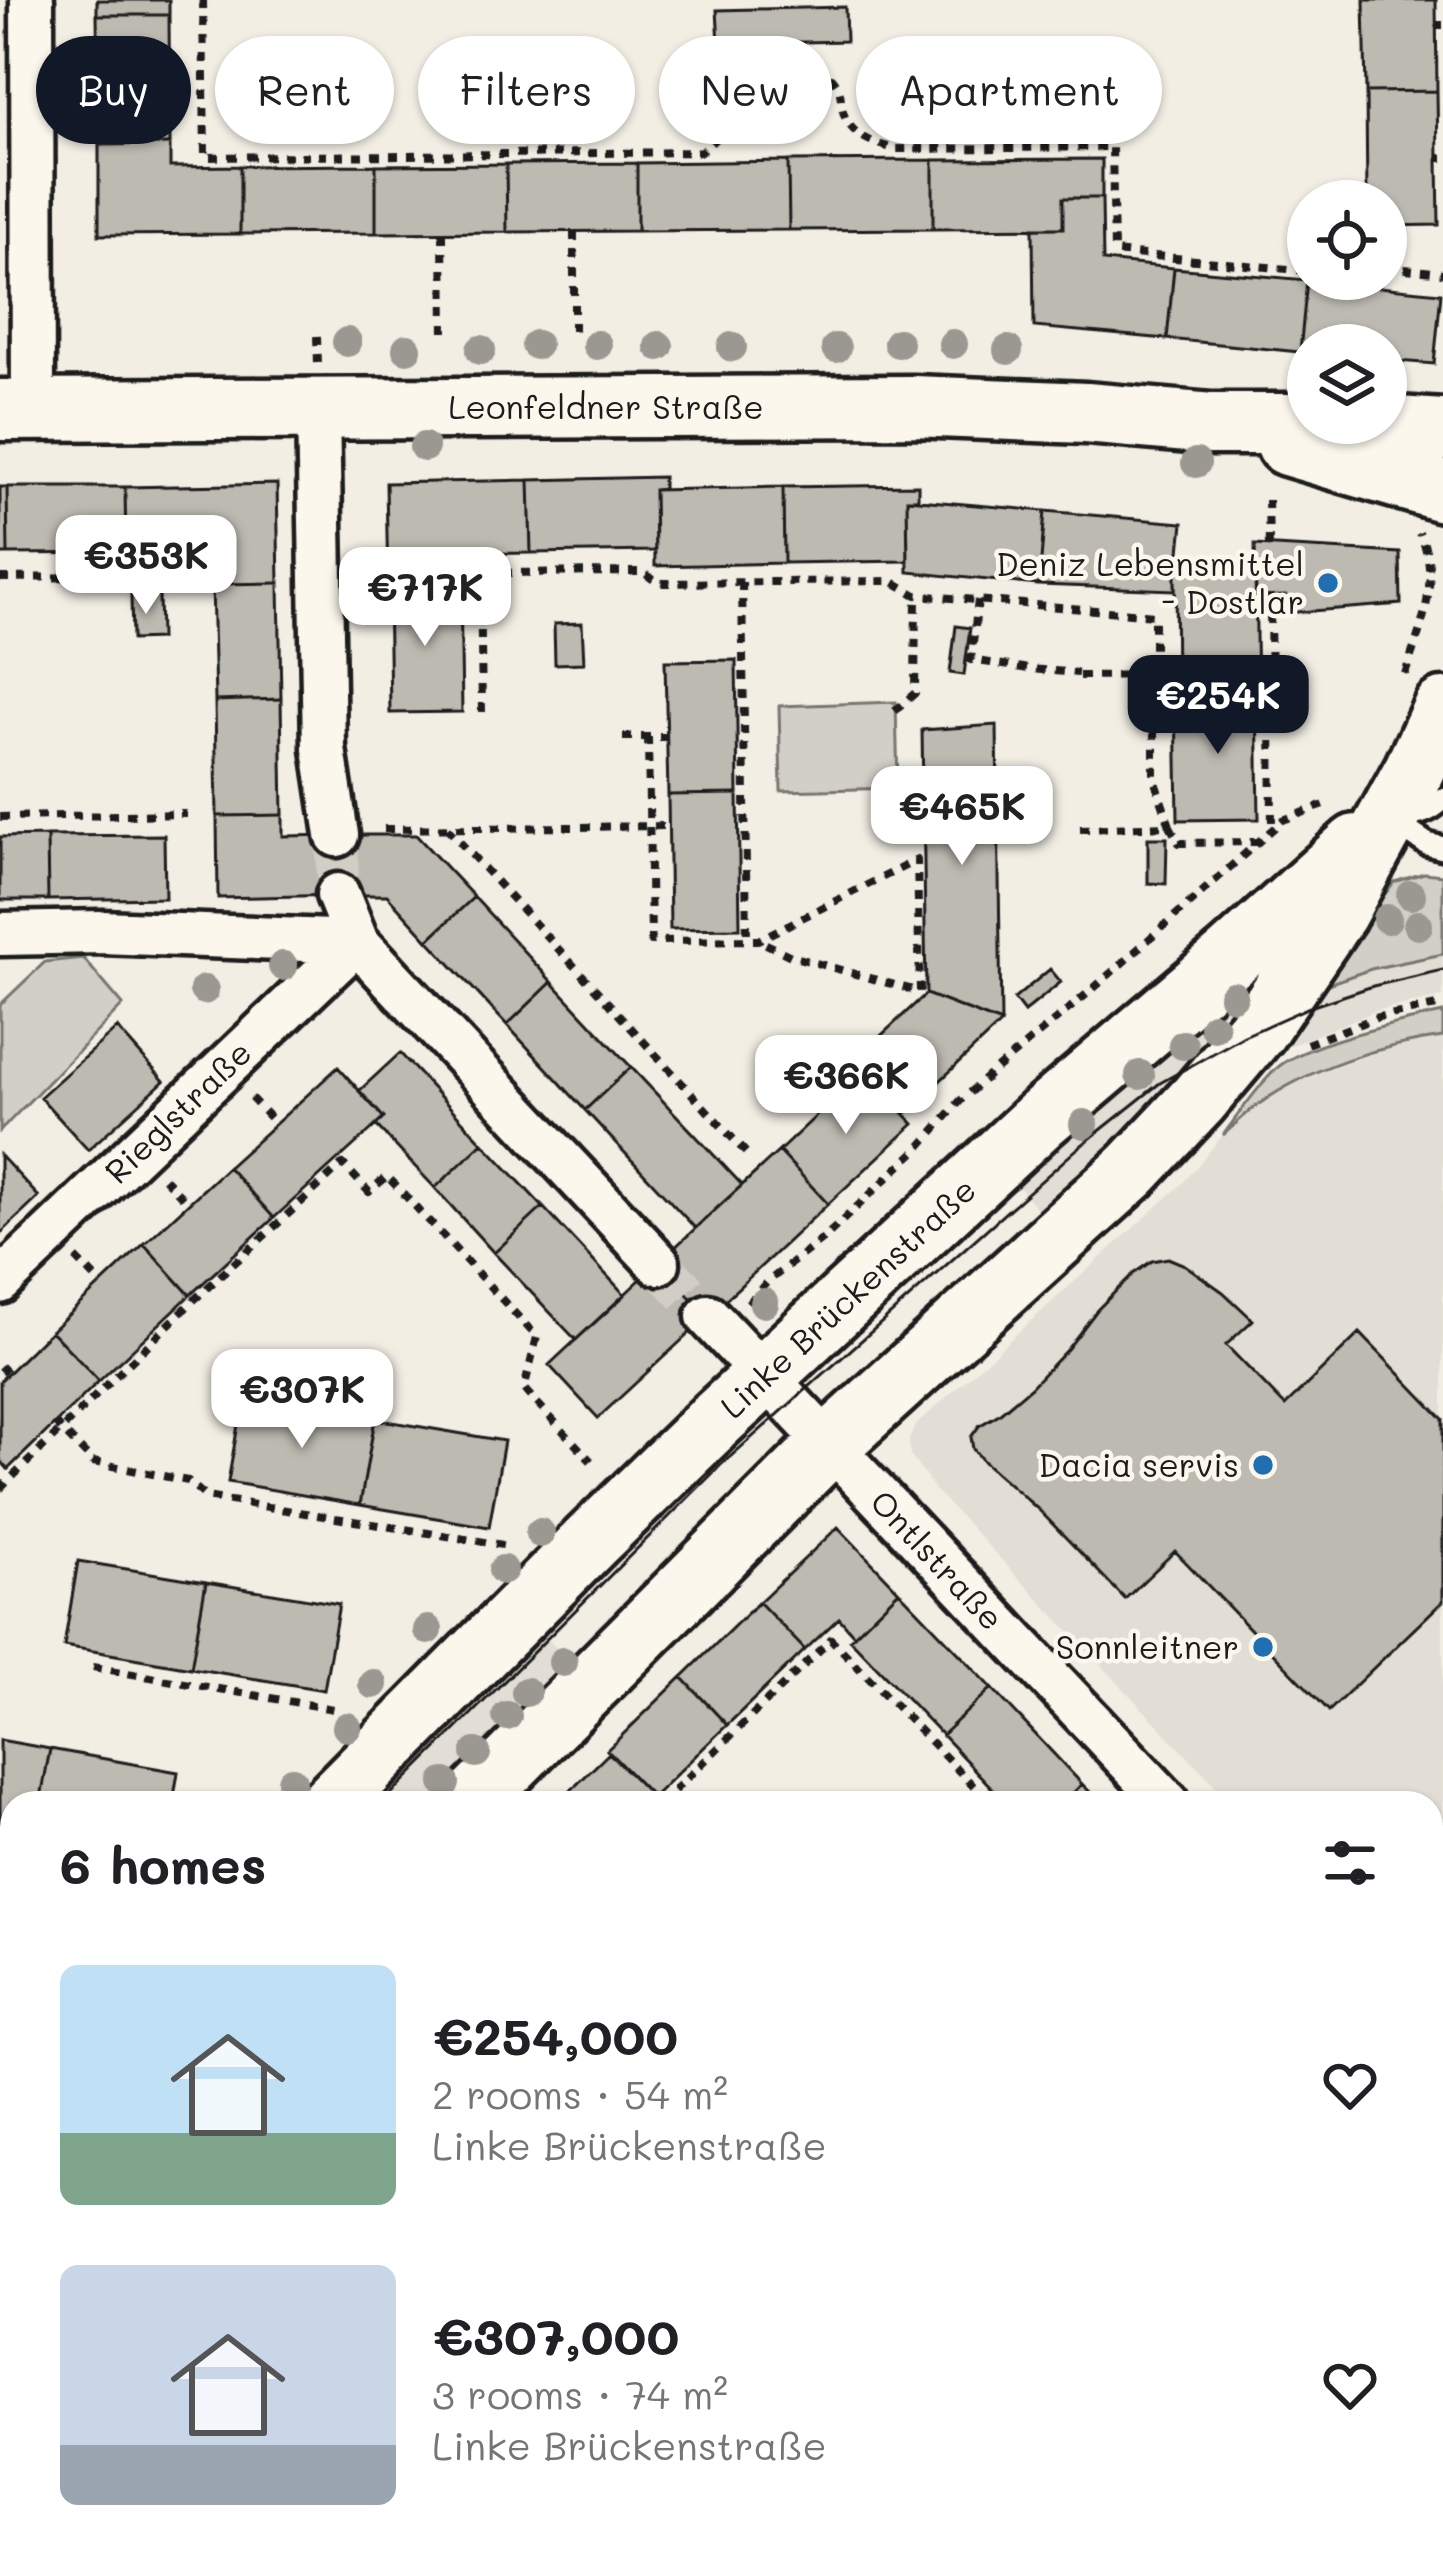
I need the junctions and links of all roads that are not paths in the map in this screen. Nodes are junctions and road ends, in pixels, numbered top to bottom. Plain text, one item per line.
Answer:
1 (32, 0) edge
2 (318, 408) junction
3 (16, 409) edge
4 (1212, 424) junction
5 (1443, 430) edge
6 (1425, 504) edge
7 (1421, 698) edge
8 (1443, 799) edge
9 (1388, 817) junction
10 (337, 836) tunnel mouth
11 (1443, 848) edge
12 (338, 896) tunnel mouth
13 (0, 934) edge
14 (357, 942) junction
15 (658, 1263) tunnel mouth
16 (0, 1282) edge
17 (726, 1311) tunnel mouth
18 (764, 1376) junction
19 (829, 1445) junction
20 (343, 1791) edge
21 (483, 1791) edge
22 (1157, 1791) edge

1 - 3 street
2 - 3 main road, Leonfeldner Straße
2 - 4 main road, Leonfeldner Straße
2 - 10 street
4 - 5 main road, Leonfeldner Straße
4 - 6 main road, Leonfeldner Straße
7 - 9 main road, Linke Brückenstraße
8 - 9 lane
9 - 11 lane
9 - 18 main road, Linke Brückenstraße
9 - 19 main road, Linke Brückenstraße
12 - 14 street
13 - 14 street
14 - 15 street
14 - 16 street, Rieglstraße
17 - 18 street, Ontlstraße
18 - 19 street, Ontlstraße
18 - 20 main road, Linke Brückenstraße
19 - 21 main road, Linke Brückenstraße
19 - 22 street, Ontlstraße

